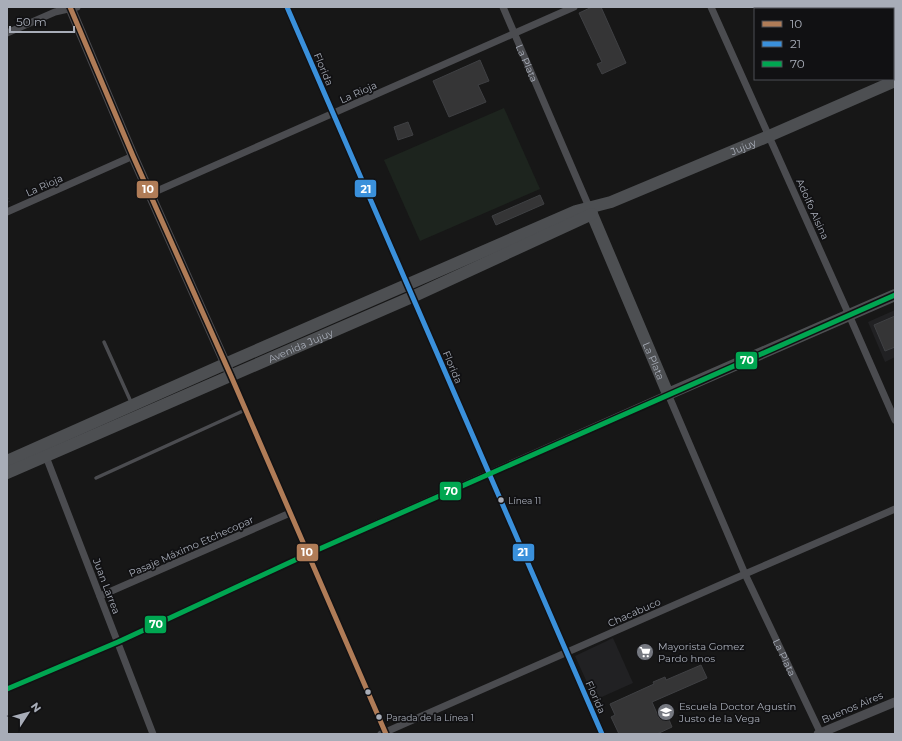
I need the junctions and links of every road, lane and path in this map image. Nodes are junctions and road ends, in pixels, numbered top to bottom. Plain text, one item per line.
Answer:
1 (287, 7) edge
2 (503, 7) edge
3 (574, 7) edge
4 (711, 7) edge
5 (72, 8) edge
6 (7, 33) edge
7 (514, 33) junction
8 (895, 81) edge
9 (333, 114) junction
10 (769, 136) junction
11 (133, 156) junction
12 (150, 194) junction
13 (590, 211) junction
14 (7, 212) edge
15 (407, 285) junction
16 (895, 295) edge
17 (412, 297) junction
18 (849, 315) junction
19 (104, 342) dead end
20 (225, 364) junction
21 (231, 376) junction
22 (668, 394) junction
23 (133, 405) junction
24 (245, 410) junction
25 (895, 420) edge
26 (44, 451) junction
27 (7, 461) edge
28 (7, 472) edge
29 (489, 474) junction
30 (96, 478) dead end
31 (895, 509) edge
32 (290, 513) junction
33 (308, 554) junction
34 (745, 574) junction
35 (100, 596) junction
36 (118, 642) junction
37 (566, 653) junction
38 (7, 689) edge
39 (895, 702) edge
40 (384, 733) edge
41 (153, 734) edge
42 (602, 734) edge
43 (820, 734) edge

1 - 9 street, Florida
2 - 7 street, La Plata
3 - 7 street, La Rioja
4 - 10 street, Adolfo Alsina
5 - 6 street
5 - 11 main road
7 - 9 street, La Rioja
7 - 13 street, La Plata
8 - 10 main road, Jujuy
9 - 12 street, La Rioja
9 - 15 street, Florida
10 - 13 main road, Jujuy
10 - 18 street, Adolfo Alsina
11 - 12 main road
11 - 14 street, La Rioja
12 - 20 main road
13 - 15 main road, Avenida Jujuy
13 - 17 main road, Avenida Jujuy
13 - 22 main road, La Plata
15 - 17 street, Florida
15 - 20 main road, Avenida Jujuy
16 - 18 main road
17 - 21 main road, Avenida Jujuy
17 - 29 street, Florida
18 - 22 main road
18 - 25 street, Adolfo Alsina
19 - 23 lane
20 - 21 main road
20 - 23 main road, Avenida Jujuy
21 - 24 street
21 - 26 main road, Avenida Jujuy
22 - 29 street
22 - 34 street, La Plata
23 - 26 main road, Avenida Jujuy
24 - 30 lane
24 - 32 street
26 - 27 main road, Avenida Jujuy
26 - 28 main road, Avenida Jujuy
26 - 35 street, Juan Larrea
29 - 33 street
29 - 37 street, Florida
31 - 34 street, Chacabuco
32 - 33 street
32 - 35 street, Pasaje Máximo Etchecopar
33 - 36 street
33 - 40 street
34 - 37 street, Chacabuco
34 - 43 street, La Plata
35 - 36 street, Juan Larrea
36 - 38 street
36 - 41 street, Juan Larrea
37 - 40 street, Chacabuco
37 - 42 street, Florida
39 - 43 street, Buenos Aires

